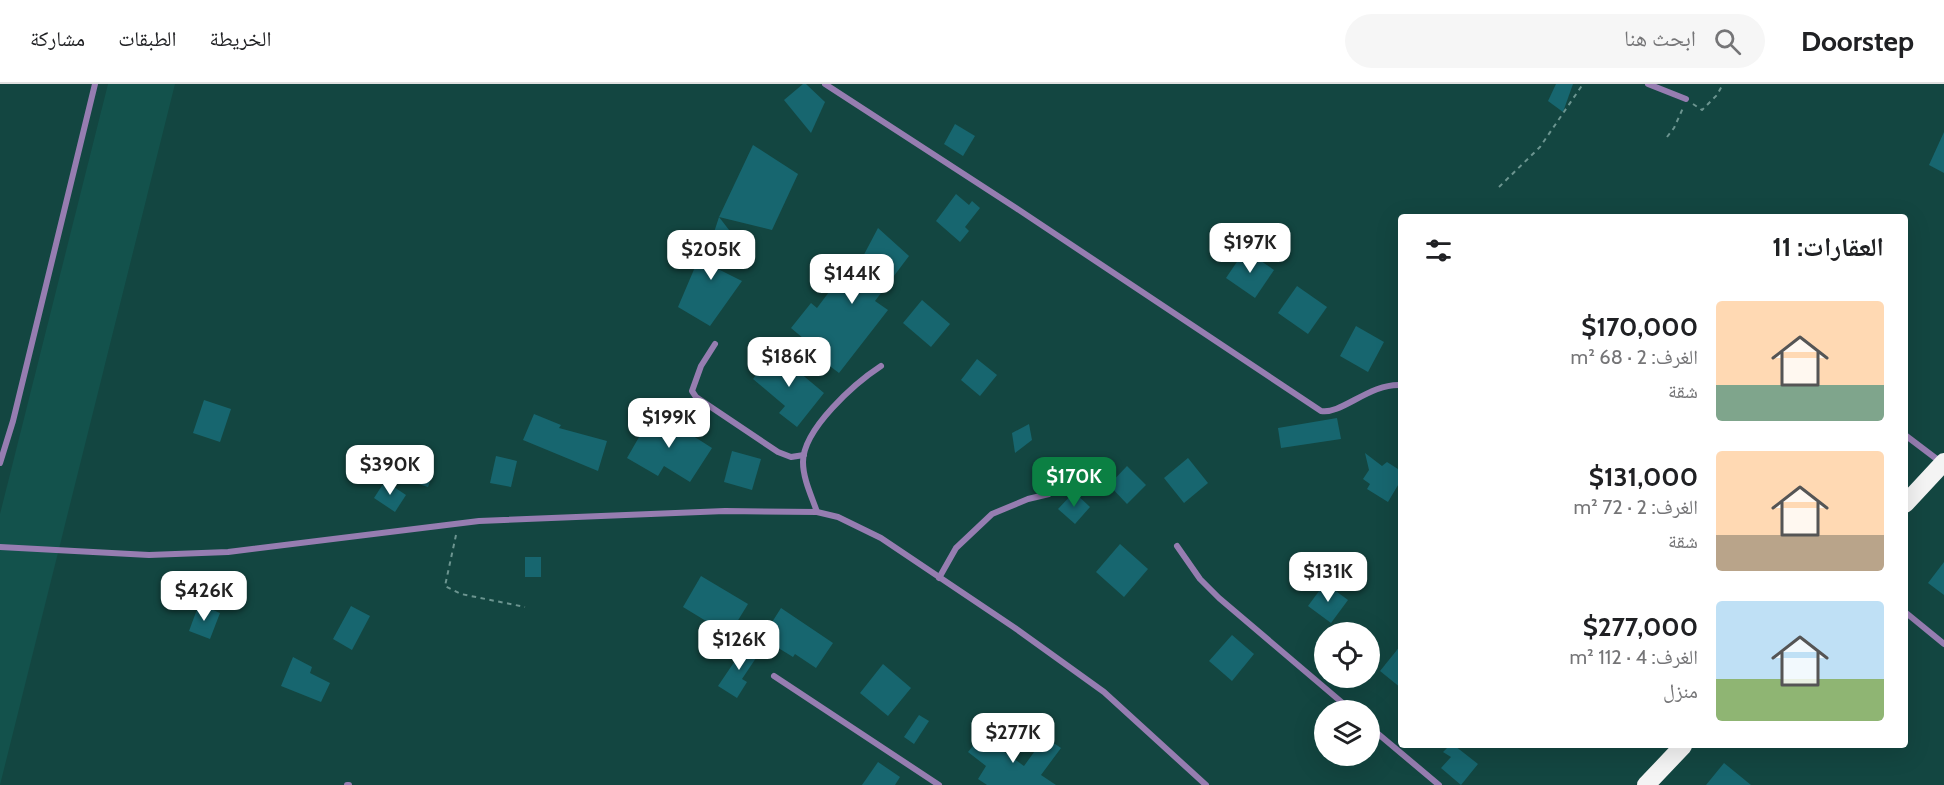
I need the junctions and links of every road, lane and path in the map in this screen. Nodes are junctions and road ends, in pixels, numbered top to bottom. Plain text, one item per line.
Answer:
1 (95, 84) edge
2 (825, 84) edge
3 (1583, 84) edge
4 (1648, 84) edge
5 (1723, 84) edge
6 (1686, 99) junction
7 (1667, 137) dead end
8 (1499, 186) dead end
9 (715, 344) dead end
10 (881, 366) dead end
11 (1398, 384) edge
12 (1908, 437) edge
13 (804, 455) junction
14 (0, 462) edge
15 (1943, 463) edge
16 (1065, 477) dead end
17 (1908, 501) edge
18 (817, 512) junction
19 (458, 523) junction
20 (1177, 546) dead end
21 (0, 547) edge
22 (939, 578) junction
23 (525, 607) dead end
24 (1908, 614) edge
25 (1944, 644) edge
26 (774, 676) dead end
27 (1339, 700) edge
28 (1380, 735) edge
29 (1681, 748) edge
30 (1648, 784) edge
31 (939, 785) edge
32 (1206, 785) edge
33 (1439, 785) edge

1 - 14 street
2 - 11 street
3 - 8 path
4 - 6 street
5 - 6 path
6 - 7 path
9 - 13 street
10 - 13 street
12 - 15 street
13 - 18 street
15 - 17 highway
16 - 22 street
18 - 19 street
18 - 22 street
19 - 21 street
19 - 23 path
20 - 27 street
22 - 32 street
24 - 25 street
26 - 31 street
28 - 33 street
29 - 30 highway

